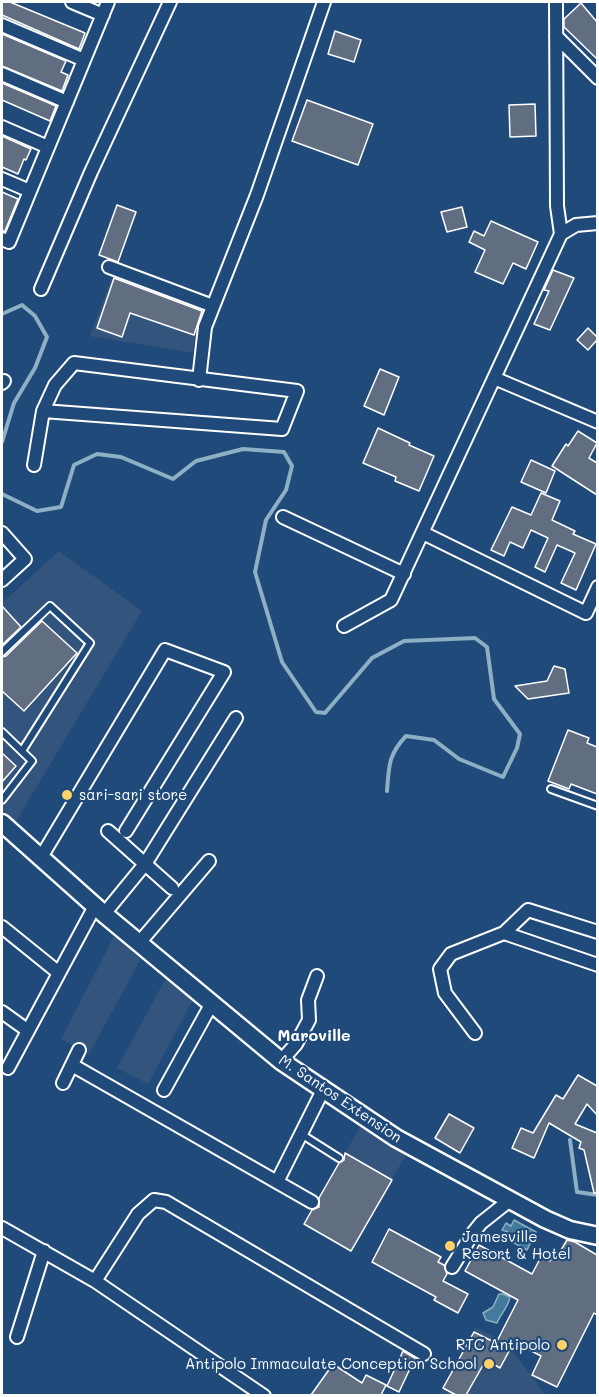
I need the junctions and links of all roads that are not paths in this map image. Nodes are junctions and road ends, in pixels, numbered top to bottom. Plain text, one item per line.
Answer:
1 (72, 2) edge
2 (108, 2) edge
3 (170, 2) edge
4 (324, 2) edge
5 (556, 2) edge
6 (103, 15) junction
7 (2, 25) edge
8 (556, 36) junction
9 (84, 60) junction
10 (2, 74) edge
11 (597, 78) edge
12 (67, 102) junction
13 (2, 127) edge
14 (48, 147) junction
15 (2, 179) edge
16 (30, 191) junction
17 (597, 223) edge
18 (561, 234) junction
19 (5, 240) edge
20 (109, 267) dead end
21 (41, 289) dead end
22 (213, 306) junction
23 (494, 378) junction
24 (199, 380) junction
25 (43, 411) junction
26 (597, 422) edge
27 (34, 465) dead end
28 (283, 517) dead end
29 (2, 533) edge
30 (423, 533) junction
31 (404, 574) junction
32 (2, 580) edge
33 (597, 587) edge
34 (344, 626) dead end
35 (2, 652) edge
36 (236, 718) dead end
37 (2, 732) edge
38 (22, 751) junction
39 (551, 789) dead end
40 (2, 800) edge
41 (597, 806) edge
42 (2, 823) edge
43 (108, 831) dead end
44 (126, 831) dead end
45 (40, 859) junction
46 (208, 861) dead end
47 (146, 864) junction
48 (172, 888) dead end
49 (99, 910) junction
50 (2, 927) edge
51 (597, 932) edge
52 (504, 933) junction
53 (139, 943) junction
54 (597, 965) edge
55 (59, 973) junction
56 (317, 976) dead end
57 (212, 1003) junction
58 (2, 1012) edge
59 (27, 1030) junction
60 (475, 1033) dead end
61 (79, 1050) dead end
62 (281, 1061) junction
63 (72, 1065) junction
64 (8, 1068) dead end
65 (63, 1083) dead end
66 (164, 1090) dead end
67 (323, 1090) junction
68 (300, 1134) junction
69 (339, 1158) dead end
70 (277, 1182) junction
71 (510, 1200) junction
72 (312, 1202) dead end
73 (2, 1228) edge
74 (597, 1236) edge
75 (44, 1251) junction
76 (452, 1268) dead end
77 (95, 1281) junction
78 (17, 1337) dead end
79 (424, 1354) dead end
80 (264, 1395) edge

1 - 6 street
2 - 6 street
3 - 21 street
4 - 22 street
5 - 8 street
6 - 9 street
7 - 9 street
8 - 11 street
8 - 18 street
9 - 12 street
10 - 12 street
12 - 14 street
13 - 14 street
14 - 16 street
15 - 16 street
16 - 19 street
17 - 18 street
18 - 23 street
20 - 22 street
22 - 24 street
23 - 26 street
23 - 30 street
24 - 25 street
24 - 25 street
25 - 27 street
28 - 31 street
29 - 32 street
30 - 31 street
30 - 33 street
31 - 34 street
35 - 38 lane
36 - 47 street
37 - 38 lane
38 - 40 lane
39 - 41 lane
42 - 45 street, M. Santos Extension
43 - 47 street
44 - 45 street
45 - 49 street, M. Santos Extension
46 - 53 street
47 - 48 street
47 - 49 street
49 - 53 street, M. Santos Extension
49 - 55 street
50 - 55 street
51 - 52 street
52 - 54 street
52 - 60 street
53 - 57 street, M. Santos Extension
55 - 59 street
56 - 62 street
57 - 62 street, M. Santos Extension
57 - 66 street
58 - 59 street
59 - 64 street
61 - 63 street
62 - 67 street, M. Santos Extension
63 - 65 street
63 - 70 street
67 - 68 street
67 - 71 street, M. Santos Extension
68 - 69 lane
68 - 70 street
70 - 72 street
71 - 74 street, M. Santos Extension
71 - 76 street
73 - 75 street
75 - 77 street
75 - 78 street
77 - 79 street
77 - 80 street

